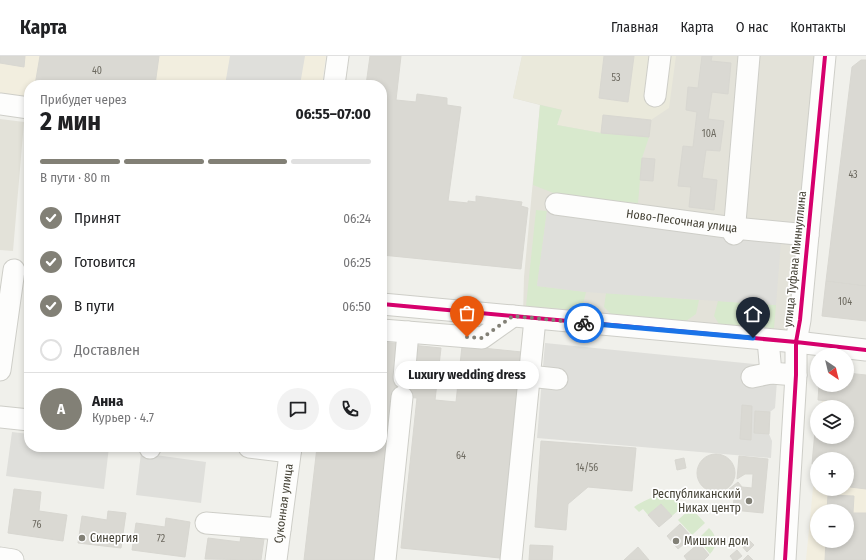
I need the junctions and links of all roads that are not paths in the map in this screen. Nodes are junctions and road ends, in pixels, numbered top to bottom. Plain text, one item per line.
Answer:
1 (338, 56) edge
2 (660, 56) edge
3 (749, 56) edge
4 (825, 56) edge
5 (335, 80) edge
6 (655, 96) dead end
7 (0, 104) edge
8 (24, 107) edge
9 (556, 204) dead end
10 (734, 231) junction
11 (808, 235) junction
12 (14, 270) edge
13 (387, 304) edge
14 (513, 316) junction
15 (535, 318) junction
16 (387, 330) edge
17 (408, 332) junction
18 (768, 340) junction
19 (796, 342) junction
20 (866, 350) edge
21 (0, 370) edge
22 (796, 375) junction
23 (530, 376) junction
24 (557, 379) dead end
25 (0, 417) edge
26 (24, 419) edge
27 (290, 452) edge
28 (206, 523) dead end
29 (280, 529) junction
30 (0, 558) edge
31 (13, 560) edge
32 (276, 560) edge
33 (385, 560) edge
34 (511, 560) edge
35 (785, 560) edge

1 - 5 street
2 - 6 street
3 - 10 street
4 - 11 street, улица Туфана Миннуллина
7 - 8 street
9 - 10 street, Ново-Песочная улица
10 - 11 street, Ново-Песочная улица
11 - 19 street, улица Туфана Миннуллина
12 - 21 street
13 - 14 street
14 - 15 street
14 - 17 street
15 - 18 street
15 - 23 street
16 - 17 street
17 - 33 street
18 - 19 street
18 - 22 street
19 - 20 street
19 - 22 street, улица Туфана Миннуллина
22 - 35 street, улица Туфана Миннуллина
23 - 24 street
23 - 34 street
25 - 26 street
27 - 29 street, Суконная улица
28 - 29 street
29 - 32 street, Суконная улица
30 - 31 street

